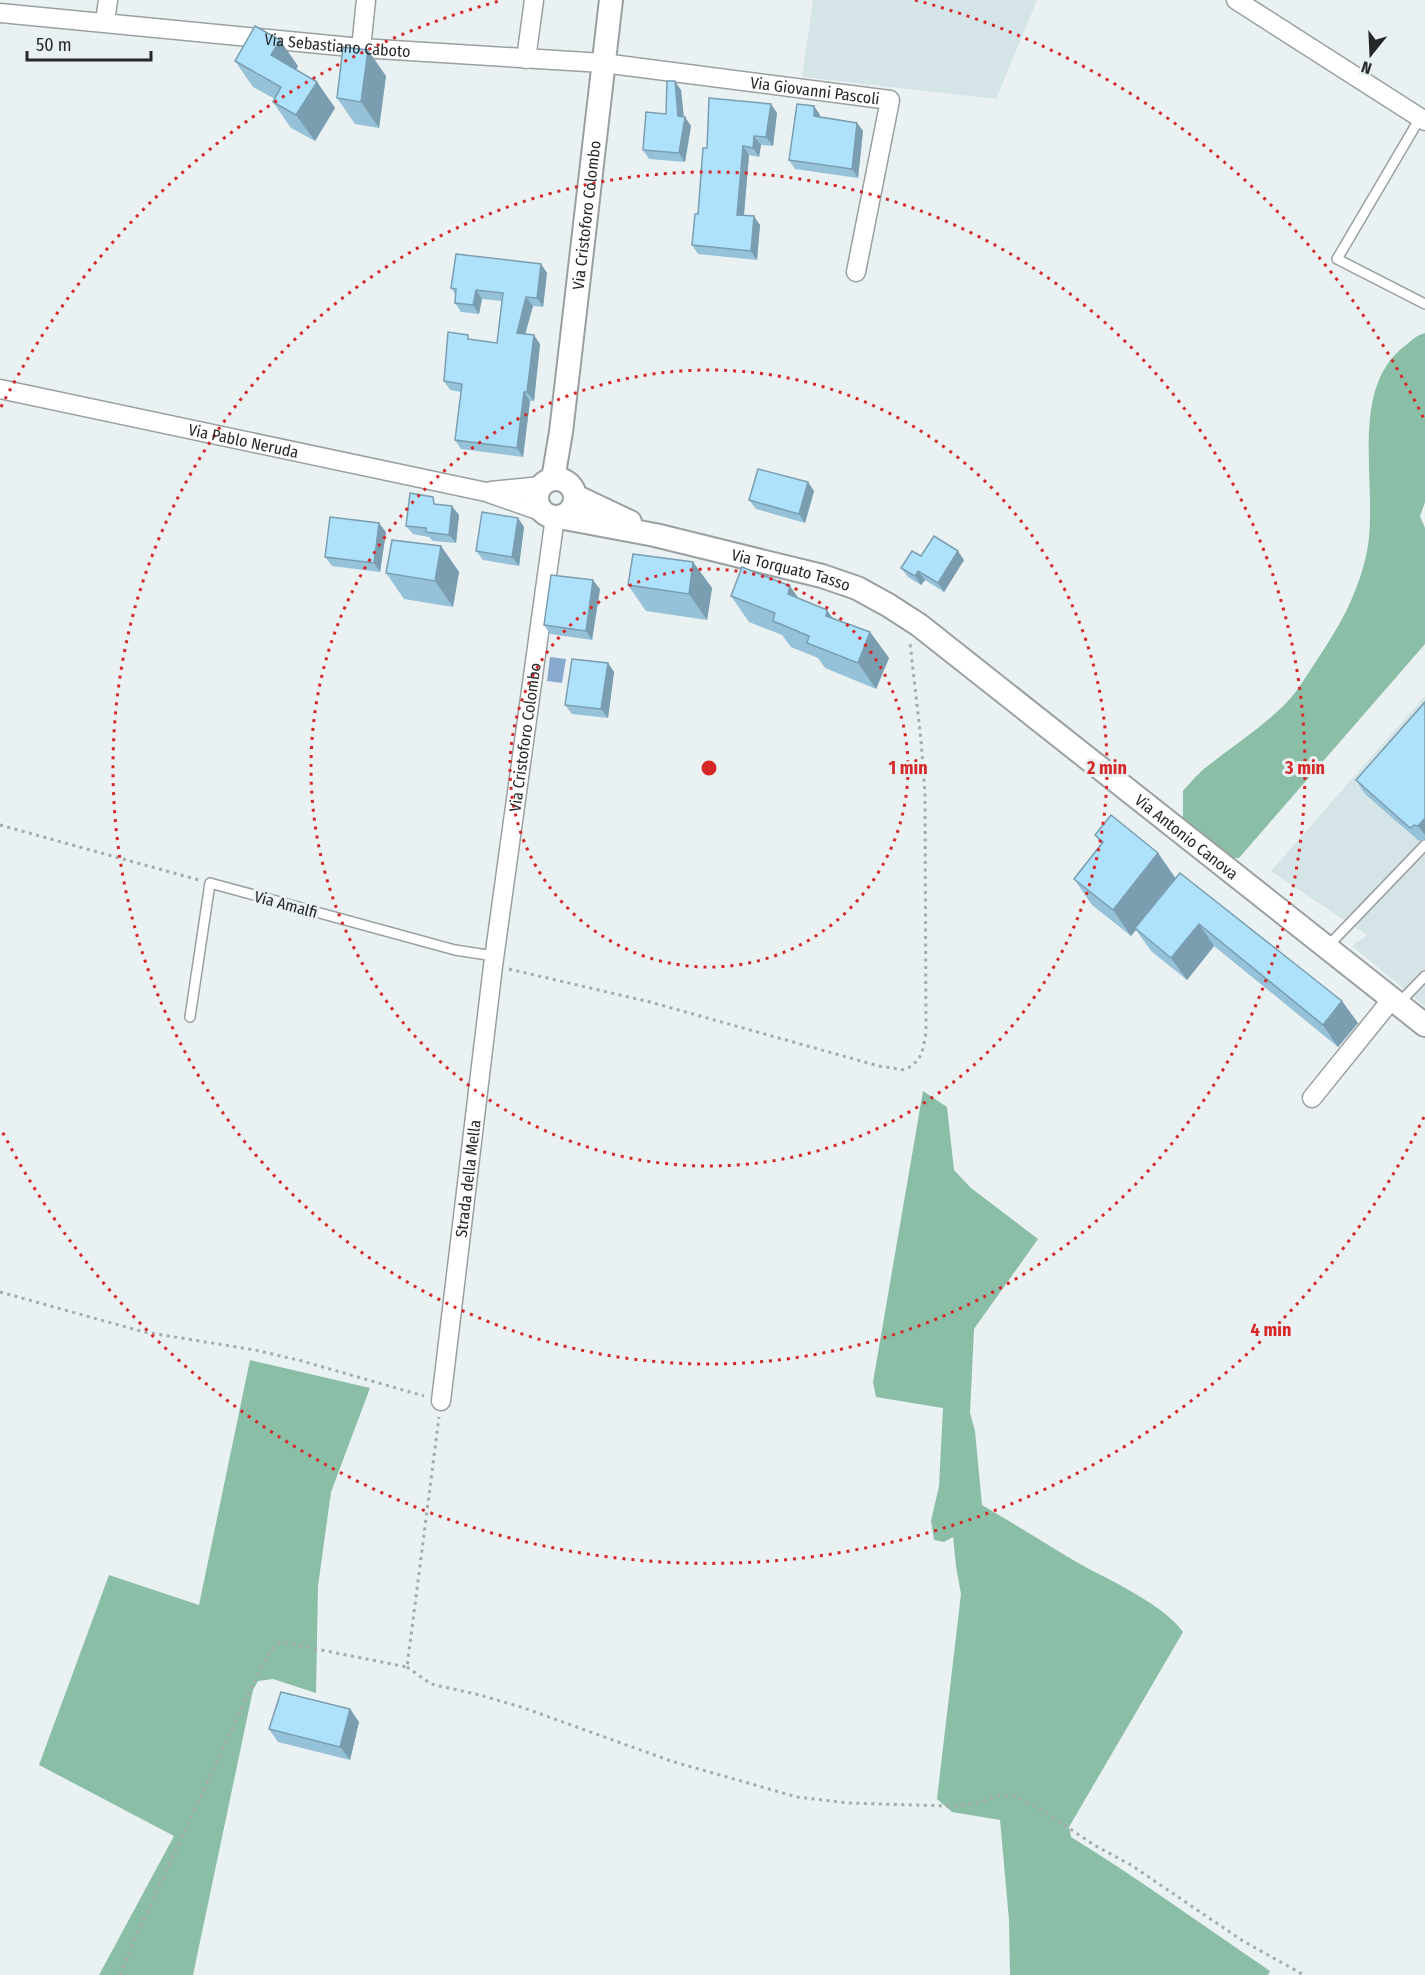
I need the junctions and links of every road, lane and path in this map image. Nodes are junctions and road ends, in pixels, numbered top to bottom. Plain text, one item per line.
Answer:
1 (108, 0) edge
2 (366, 0) edge
3 (534, 0) edge
4 (611, 0) edge
5 (1236, 0) edge
6 (0, 13) edge
7 (105, 22) junction
8 (361, 48) junction
9 (526, 59) junction
10 (603, 63) junction
11 (1422, 119) edge
12 (856, 272) dead end
13 (1425, 304) edge
14 (0, 389) edge
15 (560, 486) junction
16 (486, 492) junction
17 (552, 515) junction
18 (655, 535) junction
19 (911, 620) junction
20 (0, 825) edge
21 (1425, 844) edge
22 (210, 883) junction
23 (1327, 947) junction
24 (494, 961) junction
25 (1425, 975) edge
26 (1395, 1002) junction
27 (190, 1017) dead end
28 (1425, 1025) edge
29 (1312, 1098) dead end
30 (0, 1292) edge
31 (441, 1401) junction
32 (407, 1667) junction
33 (120, 1975) edge
34 (1304, 1975) edge

1 - 7 street
2 - 8 street
3 - 9 street
4 - 10 street, Via Cristoforo Colombo
5 - 11 street
6 - 7 street, Via Sebastiano Caboto
7 - 8 street, Via Sebastiano Caboto
8 - 9 street, Via Sebastiano Caboto
9 - 10 street, Via Sebastiano Caboto
10 - 12 street, Via Giovanni Pascoli
10 - 15 street, Via Cristoforo Colombo
11 - 13 lane
14 - 16 street, Via Pablo Neruda
15 - 16 street, Via Pablo Neruda
15 - 17 street
15 - 17 street, Via Cristoforo Colombo
15 - 18 street, Via Torquato Tasso
16 - 17 street, Via Pablo Neruda
17 - 18 street, Via Torquato Tasso
17 - 24 street, Via Cristoforo Colombo
18 - 19 street, Via Torquato Tasso
19 - 23 street, Via Antonio Canova
19 - 24 path
20 - 22 path
21 - 23 lane
22 - 24 lane, Via Amalfi
22 - 27 lane
23 - 26 street, Via Antonio Canova
24 - 31 street, Strada della Mella
25 - 26 lane
26 - 28 street, Via Antonio Canova
26 - 29 street
30 - 31 path
31 - 32 path
32 - 33 path
32 - 34 path

